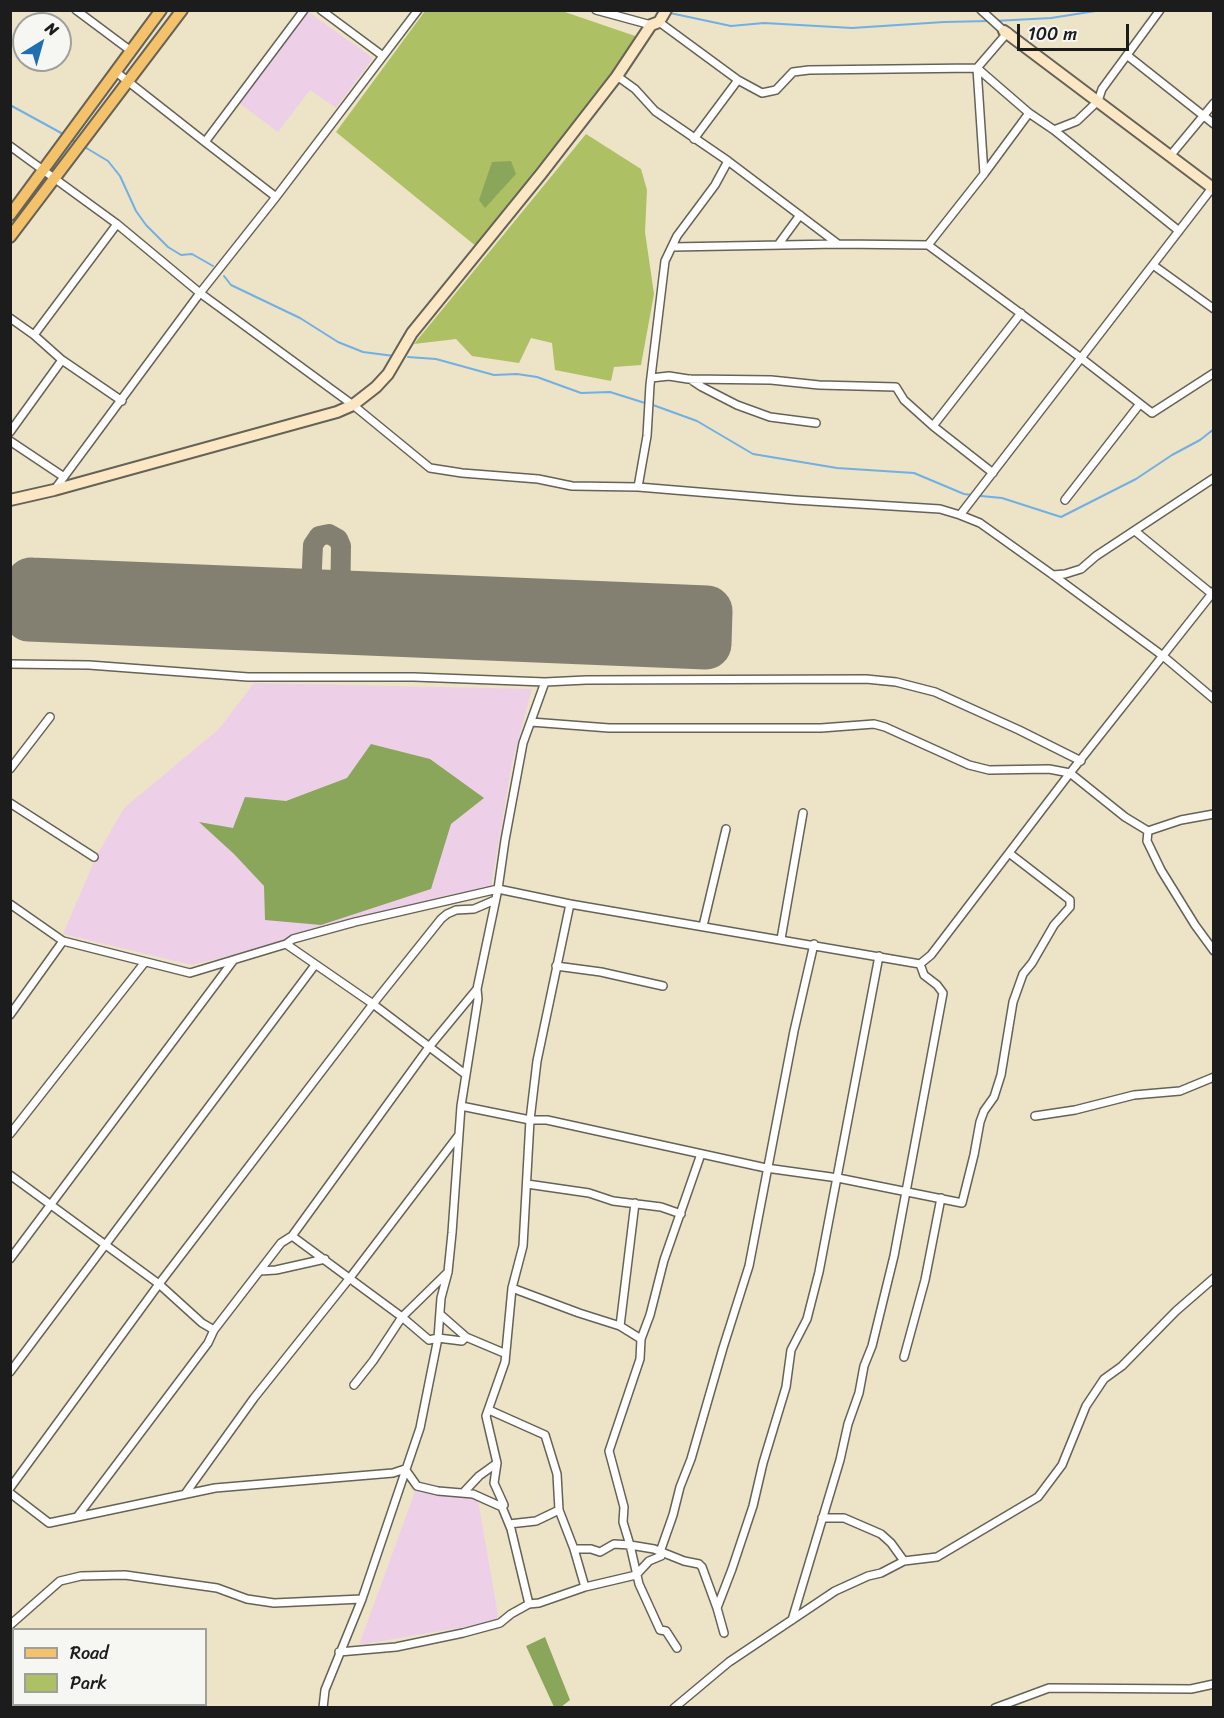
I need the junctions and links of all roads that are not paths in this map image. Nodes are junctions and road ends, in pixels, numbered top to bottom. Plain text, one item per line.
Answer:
1 (76, 10) edge
2 (161, 10) edge
3 (183, 10) edge
4 (304, 10) edge
5 (321, 10) edge
6 (418, 10) edge
7 (596, 10) edge
8 (666, 10) edge
9 (983, 11) edge
10 (1158, 13) edge
11 (655, 23) junction
12 (1006, 31) junction
13 (131, 51) junction
14 (383, 56) junction
15 (1128, 56) junction
16 (977, 68) junction
17 (116, 72) junction
18 (617, 76) junction
19 (738, 80) junction
20 (129, 82) junction
21 (1098, 101) junction
22 (1214, 103) edge
23 (1029, 113) junction
24 (1203, 116) junction
25 (1214, 124) edge
26 (1054, 130) junction
27 (694, 139) junction
28 (205, 142) junction
29 (10, 146) edge
30 (1170, 156) junction
31 (728, 161) junction
32 (43, 171) junction
33 (984, 174) junction
34 (55, 179) junction
35 (1213, 189) edge
36 (276, 197) junction
37 (10, 214) edge
38 (800, 215) junction
39 (117, 224) junction
40 (1179, 231) junction
41 (10, 237) edge
42 (838, 244) junction
43 (778, 245) junction
44 (928, 245) junction
45 (672, 248) junction
46 (1154, 265) junction
47 (200, 293) junction
48 (1214, 309) edge
49 (1021, 313) junction
50 (10, 318) edge
51 (34, 335) junction
52 (1082, 358) junction
53 (62, 360) junction
54 (1214, 373) edge
55 (651, 378) junction
56 (689, 379) junction
57 (122, 401) junction
58 (353, 405) junction
59 (1139, 405) junction
60 (816, 423) dead end
61 (933, 426) junction
62 (10, 432) edge
63 (10, 441) edge
64 (993, 473) junction
65 (64, 477) junction
66 (1214, 478) edge
67 (638, 487) junction
68 (54, 490) junction
69 (10, 500) edge
70 (1065, 500) dead end
71 (960, 515) junction
72 (1135, 531) junction
73 (1053, 575) junction
74 (1213, 592) edge
75 (1163, 656) junction
76 (10, 664) edge
77 (545, 682) junction
78 (1214, 699) edge
79 (50, 717) dead end
80 (531, 722) junction
81 (1081, 761) junction
82 (10, 769) edge
83 (1070, 773) junction
84 (10, 803) edge
85 (803, 813) dead end
86 (1214, 814) edge
87 (726, 829) dead end
88 (1148, 831) junction
89 (1009, 853) junction
90 (94, 857) dead end
91 (498, 889) junction
92 (495, 900) junction
93 (10, 904) edge
94 (570, 904) junction
95 (702, 926) junction
96 (782, 939) junction
97 (63, 941) junction
98 (286, 944) junction
99 (814, 944) junction
100 (1214, 951) edge
101 (879, 956) junction
102 (233, 961) junction
103 (145, 962) junction
104 (920, 963) junction
105 (315, 965) junction
106 (556, 966) junction
107 (663, 986) dead end
108 (477, 989) junction
109 (373, 1004) junction
110 (10, 1015) edge
111 (429, 1047) junction
112 (465, 1074) junction
113 (1214, 1077) edge
114 (461, 1106) junction
115 (1035, 1116) dead end
116 (530, 1120) junction
117 (10, 1134) edge
118 (458, 1136) junction
119 (701, 1154) junction
120 (766, 1168) junction
121 (10, 1175) edge
122 (838, 1178) junction
123 (527, 1184) junction
124 (906, 1192) junction
125 (941, 1198) junction
126 (51, 1203) junction
127 (635, 1203) junction
128 (681, 1214) junction
129 (292, 1236) junction
130 (105, 1245) junction
131 (10, 1259) edge
132 (325, 1259) junction
133 (260, 1271) junction
134 (448, 1272) junction
135 (1214, 1278) edge
136 (349, 1279) junction
137 (159, 1284) junction
138 (512, 1288) junction
139 (441, 1315) junction
140 (402, 1317) junction
141 (620, 1326) junction
142 (214, 1330) junction
143 (466, 1337) junction
144 (438, 1338) junction
145 (641, 1339) junction
146 (504, 1353) junction
147 (904, 1357) dead end
148 (10, 1372) edge
149 (354, 1385) dead end
150 (489, 1410) junction
151 (496, 1463) junction
152 (405, 1469) junction
153 (10, 1488) edge
154 (10, 1493) edge
155 (463, 1493) junction
156 (184, 1494) junction
157 (502, 1507) junction
158 (559, 1510) junction
159 (77, 1517) junction
160 (822, 1518) junction
161 (509, 1524) junction
162 (630, 1545) junction
163 (574, 1549) junction
164 (660, 1552) junction
165 (904, 1561) junction
166 (636, 1575) junction
167 (585, 1587) junction
168 (362, 1599) junction
169 (529, 1604) junction
170 (717, 1608) junction
171 (792, 1620) junction
172 (10, 1625) edge
173 (724, 1633) dead end
174 (677, 1648) dead end
175 (339, 1652) junction
176 (1214, 1684) edge
177 (323, 1707) edge
178 (674, 1707) edge
179 (995, 1707) edge

1 - 13 street
2 - 13 main road
3 - 20 main road
4 - 28 street
5 - 14 street
6 - 14 street
7 - 11 street
8 - 11 street
9 - 12 street
10 - 15 street
11 - 18 street
11 - 19 street
12 - 16 street
12 - 21 street
13 - 17 main road
14 - 36 street
15 - 21 street
15 - 24 street
16 - 19 street
16 - 23 street
16 - 33 street
17 - 20 street
17 - 32 main road
18 - 27 street
18 - 58 street
19 - 27 street
20 - 28 street
20 - 34 main road
21 - 26 street
21 - 30 street
22 - 24 street
23 - 26 street
23 - 33 street
24 - 25 street
24 - 30 street
26 - 40 street
27 - 31 street
28 - 36 street
29 - 32 street
30 - 35 street
31 - 38 street
31 - 45 street
32 - 34 street
32 - 37 main road
33 - 44 street
34 - 39 street
34 - 41 main road
35 - 40 street
36 - 47 street
38 - 42 street
38 - 43 street
39 - 47 street
39 - 51 street
40 - 46 street
42 - 43 street
42 - 44 street
43 - 45 street
44 - 49 street
45 - 55 street
46 - 48 street
46 - 52 street
47 - 57 street
47 - 58 street
49 - 52 street
49 - 61 street
50 - 51 street
51 - 53 street
52 - 59 street
52 - 64 street
53 - 57 street
53 - 62 street
54 - 59 street
55 - 56 street
55 - 67 street
56 - 60 street
56 - 61 street
57 - 65 street
58 - 67 street
58 - 68 street
59 - 70 street
61 - 64 street
63 - 65 street
64 - 71 street
65 - 68 street
66 - 72 street
67 - 71 street
68 - 69 street
71 - 73 street
72 - 73 street
72 - 74 street
73 - 75 street
74 - 75 street
75 - 78 street
75 - 81 street
76 - 77 street
77 - 80 street
77 - 81 street
79 - 82 street
80 - 83 street
80 - 91 street
81 - 83 street
83 - 88 street
83 - 89 street
84 - 90 street
85 - 96 street
86 - 88 street
87 - 95 street
88 - 100 street
89 - 104 street
89 - 125 street
91 - 92 street
91 - 94 street
91 - 98 street
92 - 108 street
92 - 109 street
93 - 97 street
94 - 95 street
94 - 106 street
95 - 96 street
96 - 99 street
97 - 103 street
97 - 110 street
98 - 102 street
98 - 105 street
99 - 101 street
99 - 120 street
101 - 104 street
101 - 122 street
102 - 103 street
102 - 126 street
103 - 117 street
104 - 124 street
105 - 109 street
105 - 130 street
106 - 107 street
106 - 116 street
108 - 111 street
108 - 112 street
109 - 111 street
109 - 137 street
111 - 112 street
111 - 129 street
112 - 114 street
113 - 115 street
114 - 116 street
114 - 118 street
116 - 119 street
116 - 123 street
118 - 134 street
118 - 136 street
119 - 120 street
119 - 128 street
120 - 122 street
120 - 164 street
121 - 126 street
122 - 124 street
122 - 170 street
123 - 127 street
123 - 138 street
124 - 125 street
124 - 160 street
125 - 147 street
126 - 130 street
126 - 131 street
127 - 128 street
127 - 141 street
128 - 145 street
129 - 132 street
129 - 133 street
130 - 137 street
130 - 148 street
132 - 133 street
132 - 136 street
133 - 142 street
134 - 139 street
134 - 140 street
135 - 165 street
136 - 140 street
136 - 156 street
137 - 142 street
137 - 153 street
138 - 141 street
138 - 146 street
139 - 143 street
139 - 144 street
140 - 144 street
140 - 149 street
141 - 145 street
142 - 159 street
143 - 144 street
143 - 146 street
144 - 152 street
145 - 162 street
146 - 150 street
150 - 151 street
150 - 158 street
151 - 155 street
151 - 157 street
152 - 155 street
152 - 156 street
152 - 168 street
154 - 159 street
155 - 157 street
156 - 159 street
157 - 161 street
158 - 161 street
158 - 163 street
160 - 165 street
160 - 171 street
161 - 169 street
162 - 163 street
162 - 164 street
162 - 166 street
163 - 167 street
164 - 166 street
164 - 170 street
165 - 171 street
166 - 167 street
166 - 174 street
167 - 169 street
168 - 172 street
168 - 175 street
169 - 175 street
170 - 173 street
171 - 178 street
175 - 177 street
176 - 179 street

